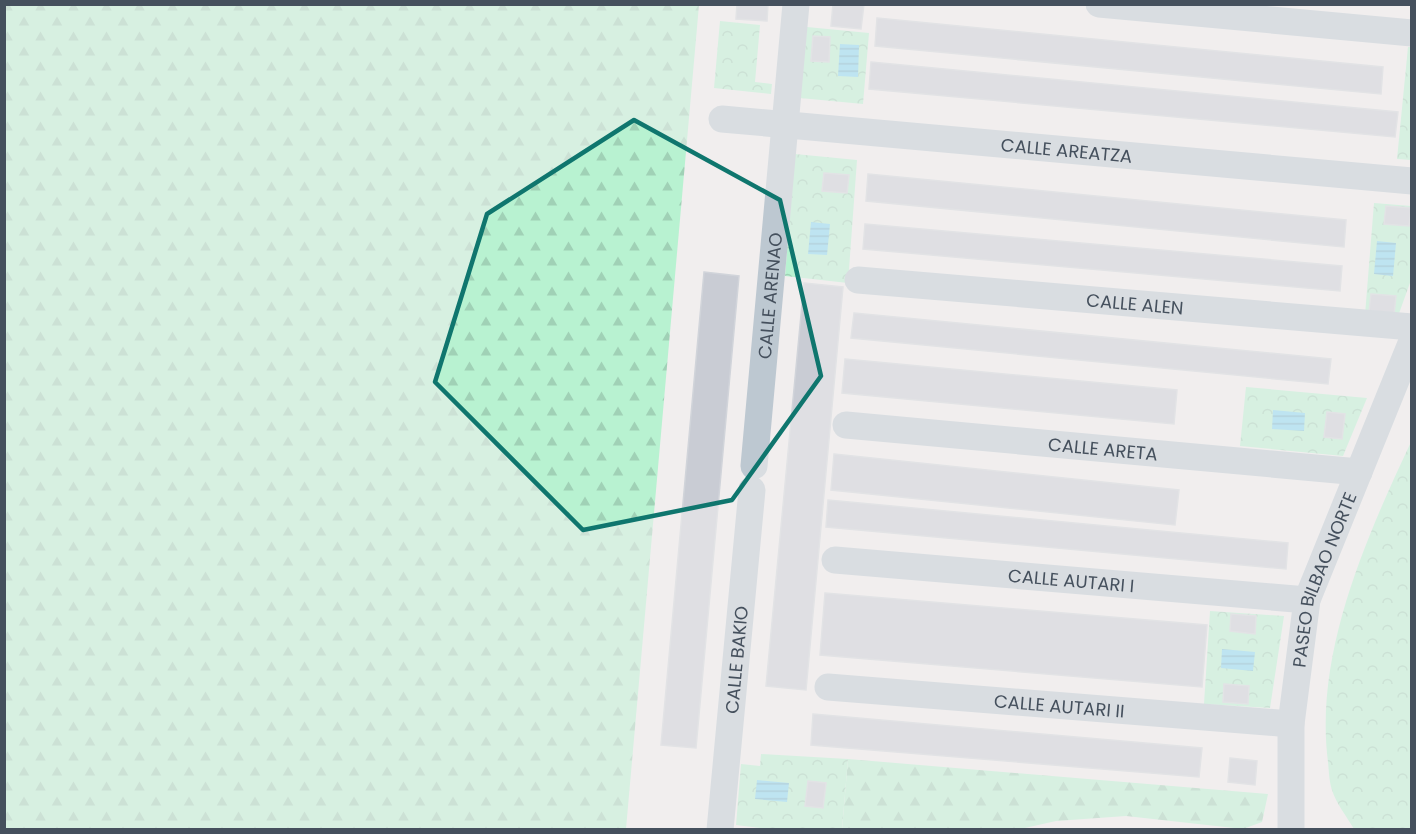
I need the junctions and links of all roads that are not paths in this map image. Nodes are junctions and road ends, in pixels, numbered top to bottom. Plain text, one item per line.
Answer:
1 (796, 4) edge
2 (1100, 4) edge
3 (1412, 33) edge
4 (722, 119) dead end
5 (785, 125) junction
6 (1412, 181) edge
7 (858, 280) dead end
8 (1412, 327) edge
9 (1412, 341) edge
10 (846, 425) dead end
11 (1359, 472) junction
12 (753, 478) joint
13 (835, 560) dead end
14 (1307, 600) junction
15 (828, 687) dead end
16 (1291, 724) junction
17 (720, 830) edge
18 (1291, 830) edge

1 - 5 street, CALLE ARENAO
2 - 3 street
4 - 5 street, CALLE AREATZA
5 - 6 street, CALLE AREATZA
5 - 12 street, CALLE ARENAO
7 - 8 street, CALLE ALEN
9 - 11 street, PASEO BILBAO NORTE
10 - 11 street, CALLE ARETA
11 - 14 street, PASEO BILBAO NORTE
12 - 17 street, CALLE BAKIO
13 - 14 street, CALLE AUTARI I
14 - 16 street, PASEO BILBAO NORTE
15 - 16 street, CALLE AUTARI II
16 - 18 street, PASEO BILBAO NORTE

